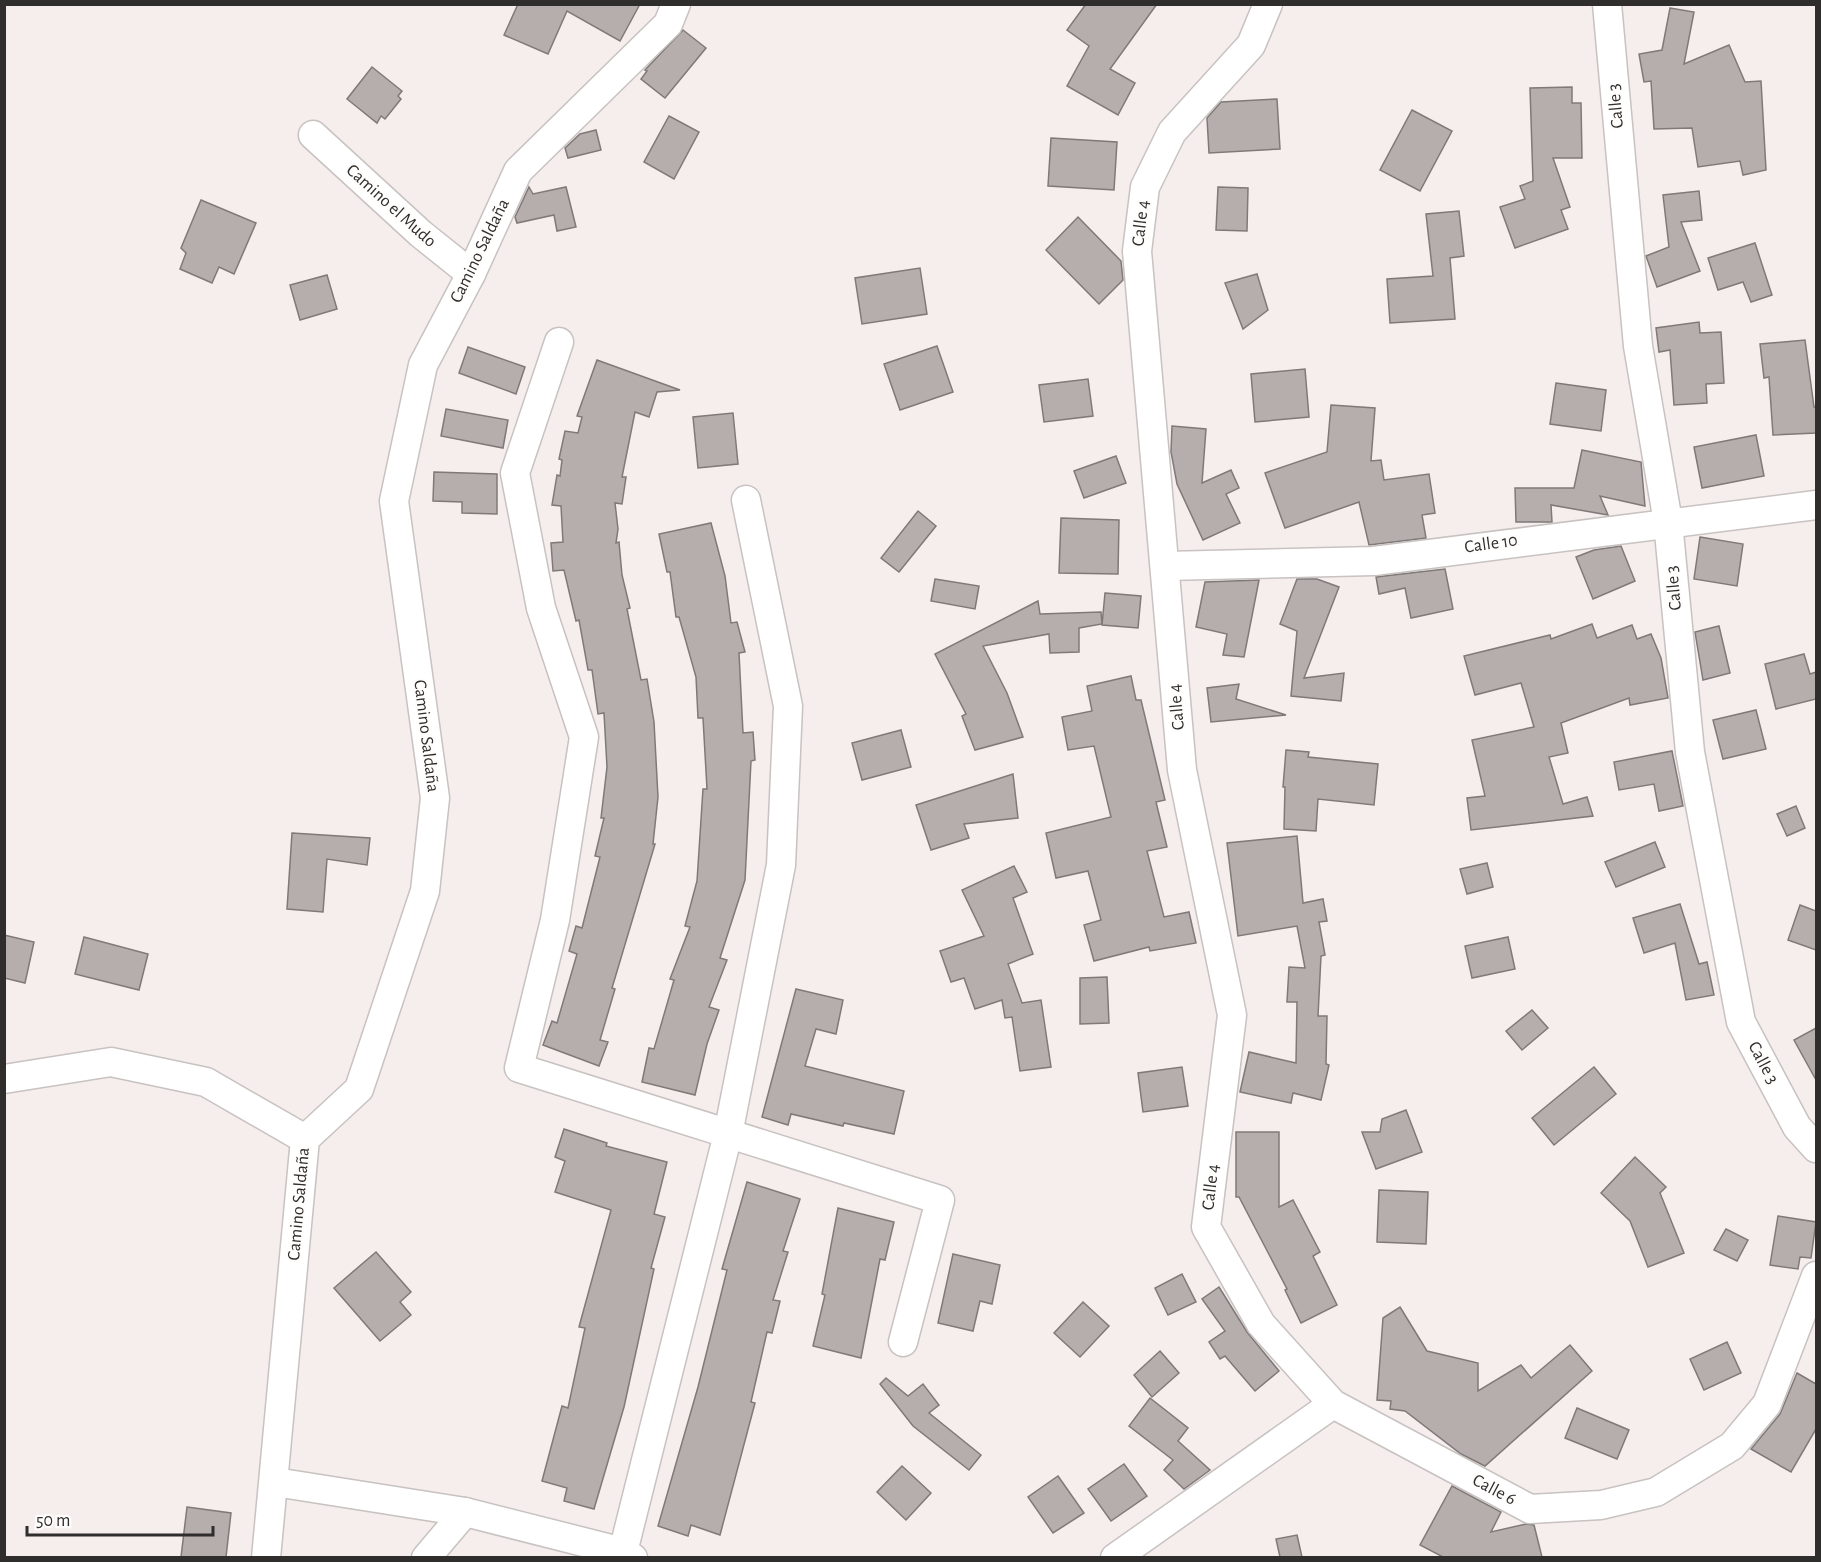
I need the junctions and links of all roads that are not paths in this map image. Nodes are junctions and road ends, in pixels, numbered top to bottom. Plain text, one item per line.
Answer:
1 (676, 4) edge
2 (1268, 4) edge
3 (1607, 4) edge
4 (313, 135) dead end
5 (471, 274) junction
6 (559, 342) dead end
7 (746, 500) dead end
8 (1816, 505) edge
9 (1668, 522) junction
10 (1165, 566) junction
11 (4, 1079) edge
12 (728, 1134) junction
13 (305, 1139) junction
14 (1816, 1148) edge
15 (1816, 1276) edge
16 (903, 1342) dead end
17 (1333, 1404) junction
18 (275, 1482) junction
19 (465, 1512) junction
20 (628, 1555) edge
21 (266, 1557) edge
22 (426, 1557) edge
23 (1115, 1557) edge

1 - 5 street, Camino Saldaña
2 - 10 street, Calle 4
3 - 9 street, Calle 3
4 - 5 street, Camino el Mudo
5 - 13 street, Camino Saldaña
6 - 12 street
7 - 12 street
8 - 9 street, Calle 10
9 - 10 street, Calle 10
9 - 14 street, Calle 3
10 - 17 street, Calle 4
11 - 13 street
12 - 16 street
12 - 20 street
13 - 18 street, Camino Saldaña
15 - 17 street, Calle 6
17 - 23 street
18 - 19 street
18 - 21 street, Camino Saldaña
19 - 20 street
19 - 22 street

